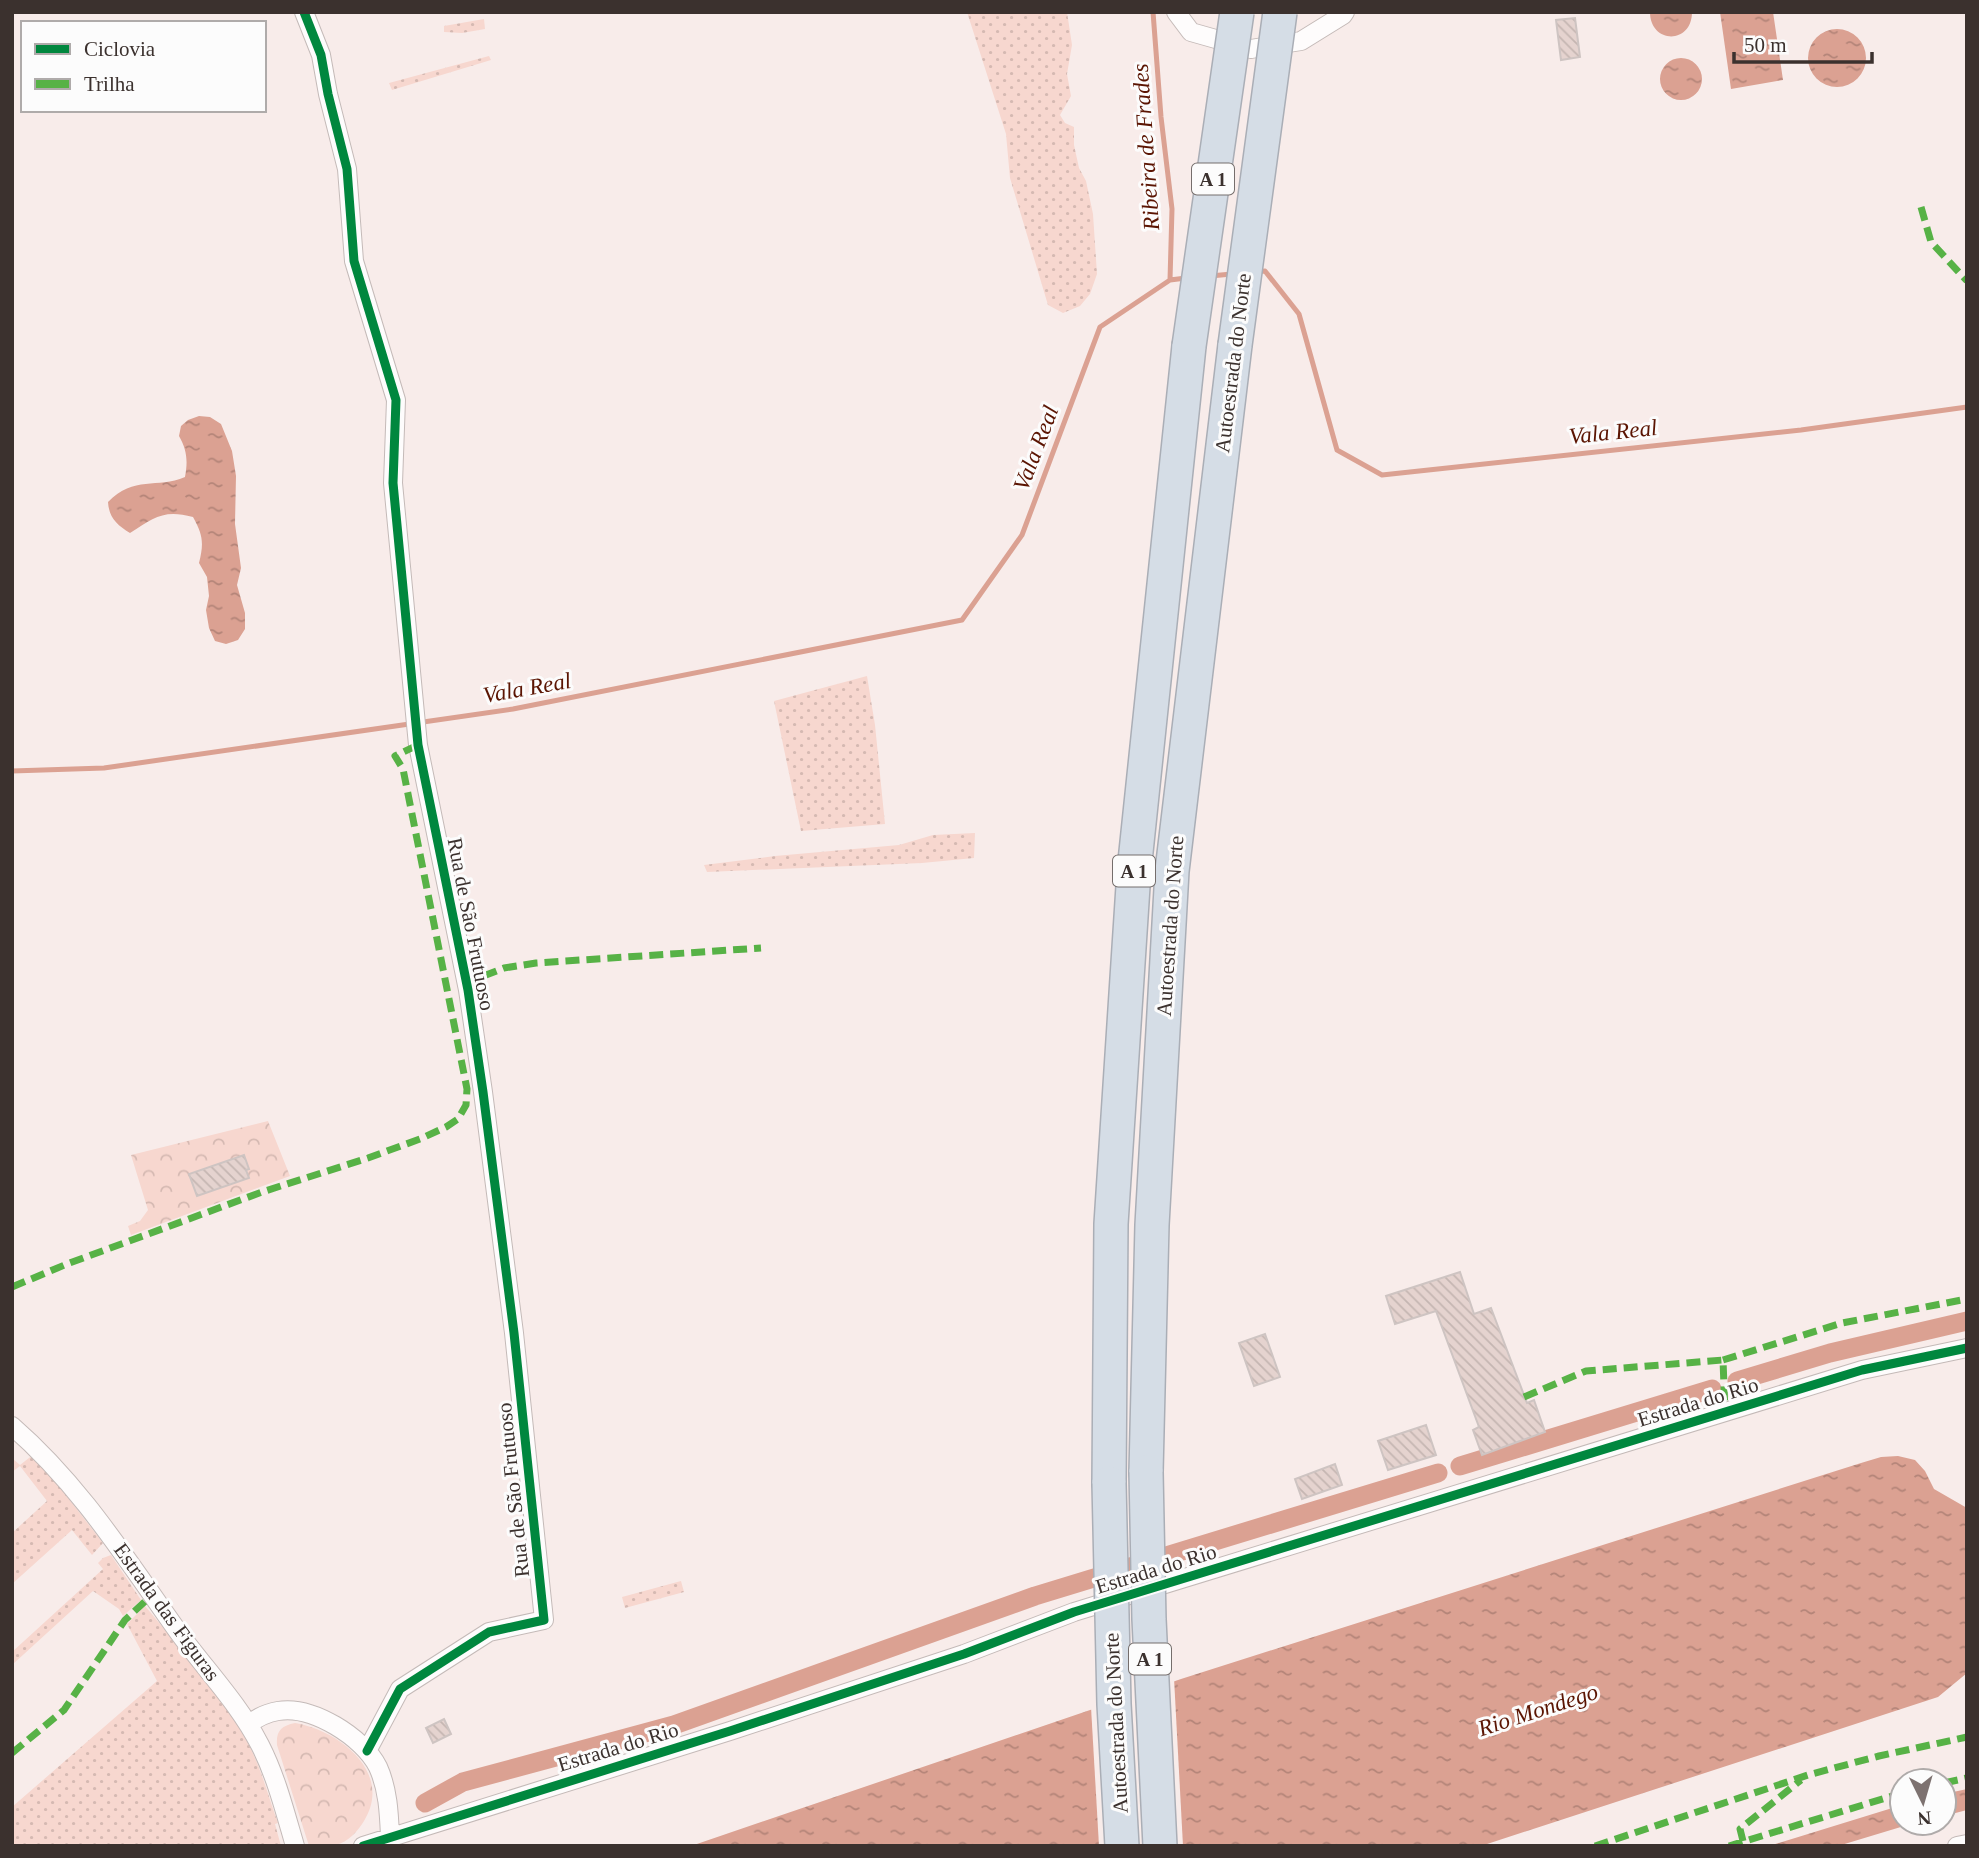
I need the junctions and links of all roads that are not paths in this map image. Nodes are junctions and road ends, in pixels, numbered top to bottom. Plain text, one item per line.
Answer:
1 (304, 12) edge
2 (1176, 12) edge
3 (1237, 12) edge
4 (1280, 12) edge
5 (1345, 12) edge
6 (1967, 1348) edge
7 (12, 1426) edge
8 (249, 1724) junction
9 (367, 1751) junction
10 (390, 1836) junction
11 (1967, 1844) edge
12 (295, 1846) edge
13 (363, 1846) edge
14 (1122, 1846) edge
15 (1160, 1846) edge
16 (1957, 1846) edge

1 - 9 street, Rua de São Frutuoso
2 - 5 street
3 - 14 highway, Autoestrada do Norte / A 1, bridge
4 - 15 highway, Autoestrada do Norte / A 1, bridge
6 - 10 street, Estrada do Rio
7 - 8 street, Estrada das Figuras
8 - 9 street
8 - 12 street, Estrada das Figuras
9 - 10 street
10 - 13 street, Estrada do Rio
11 - 16 street

